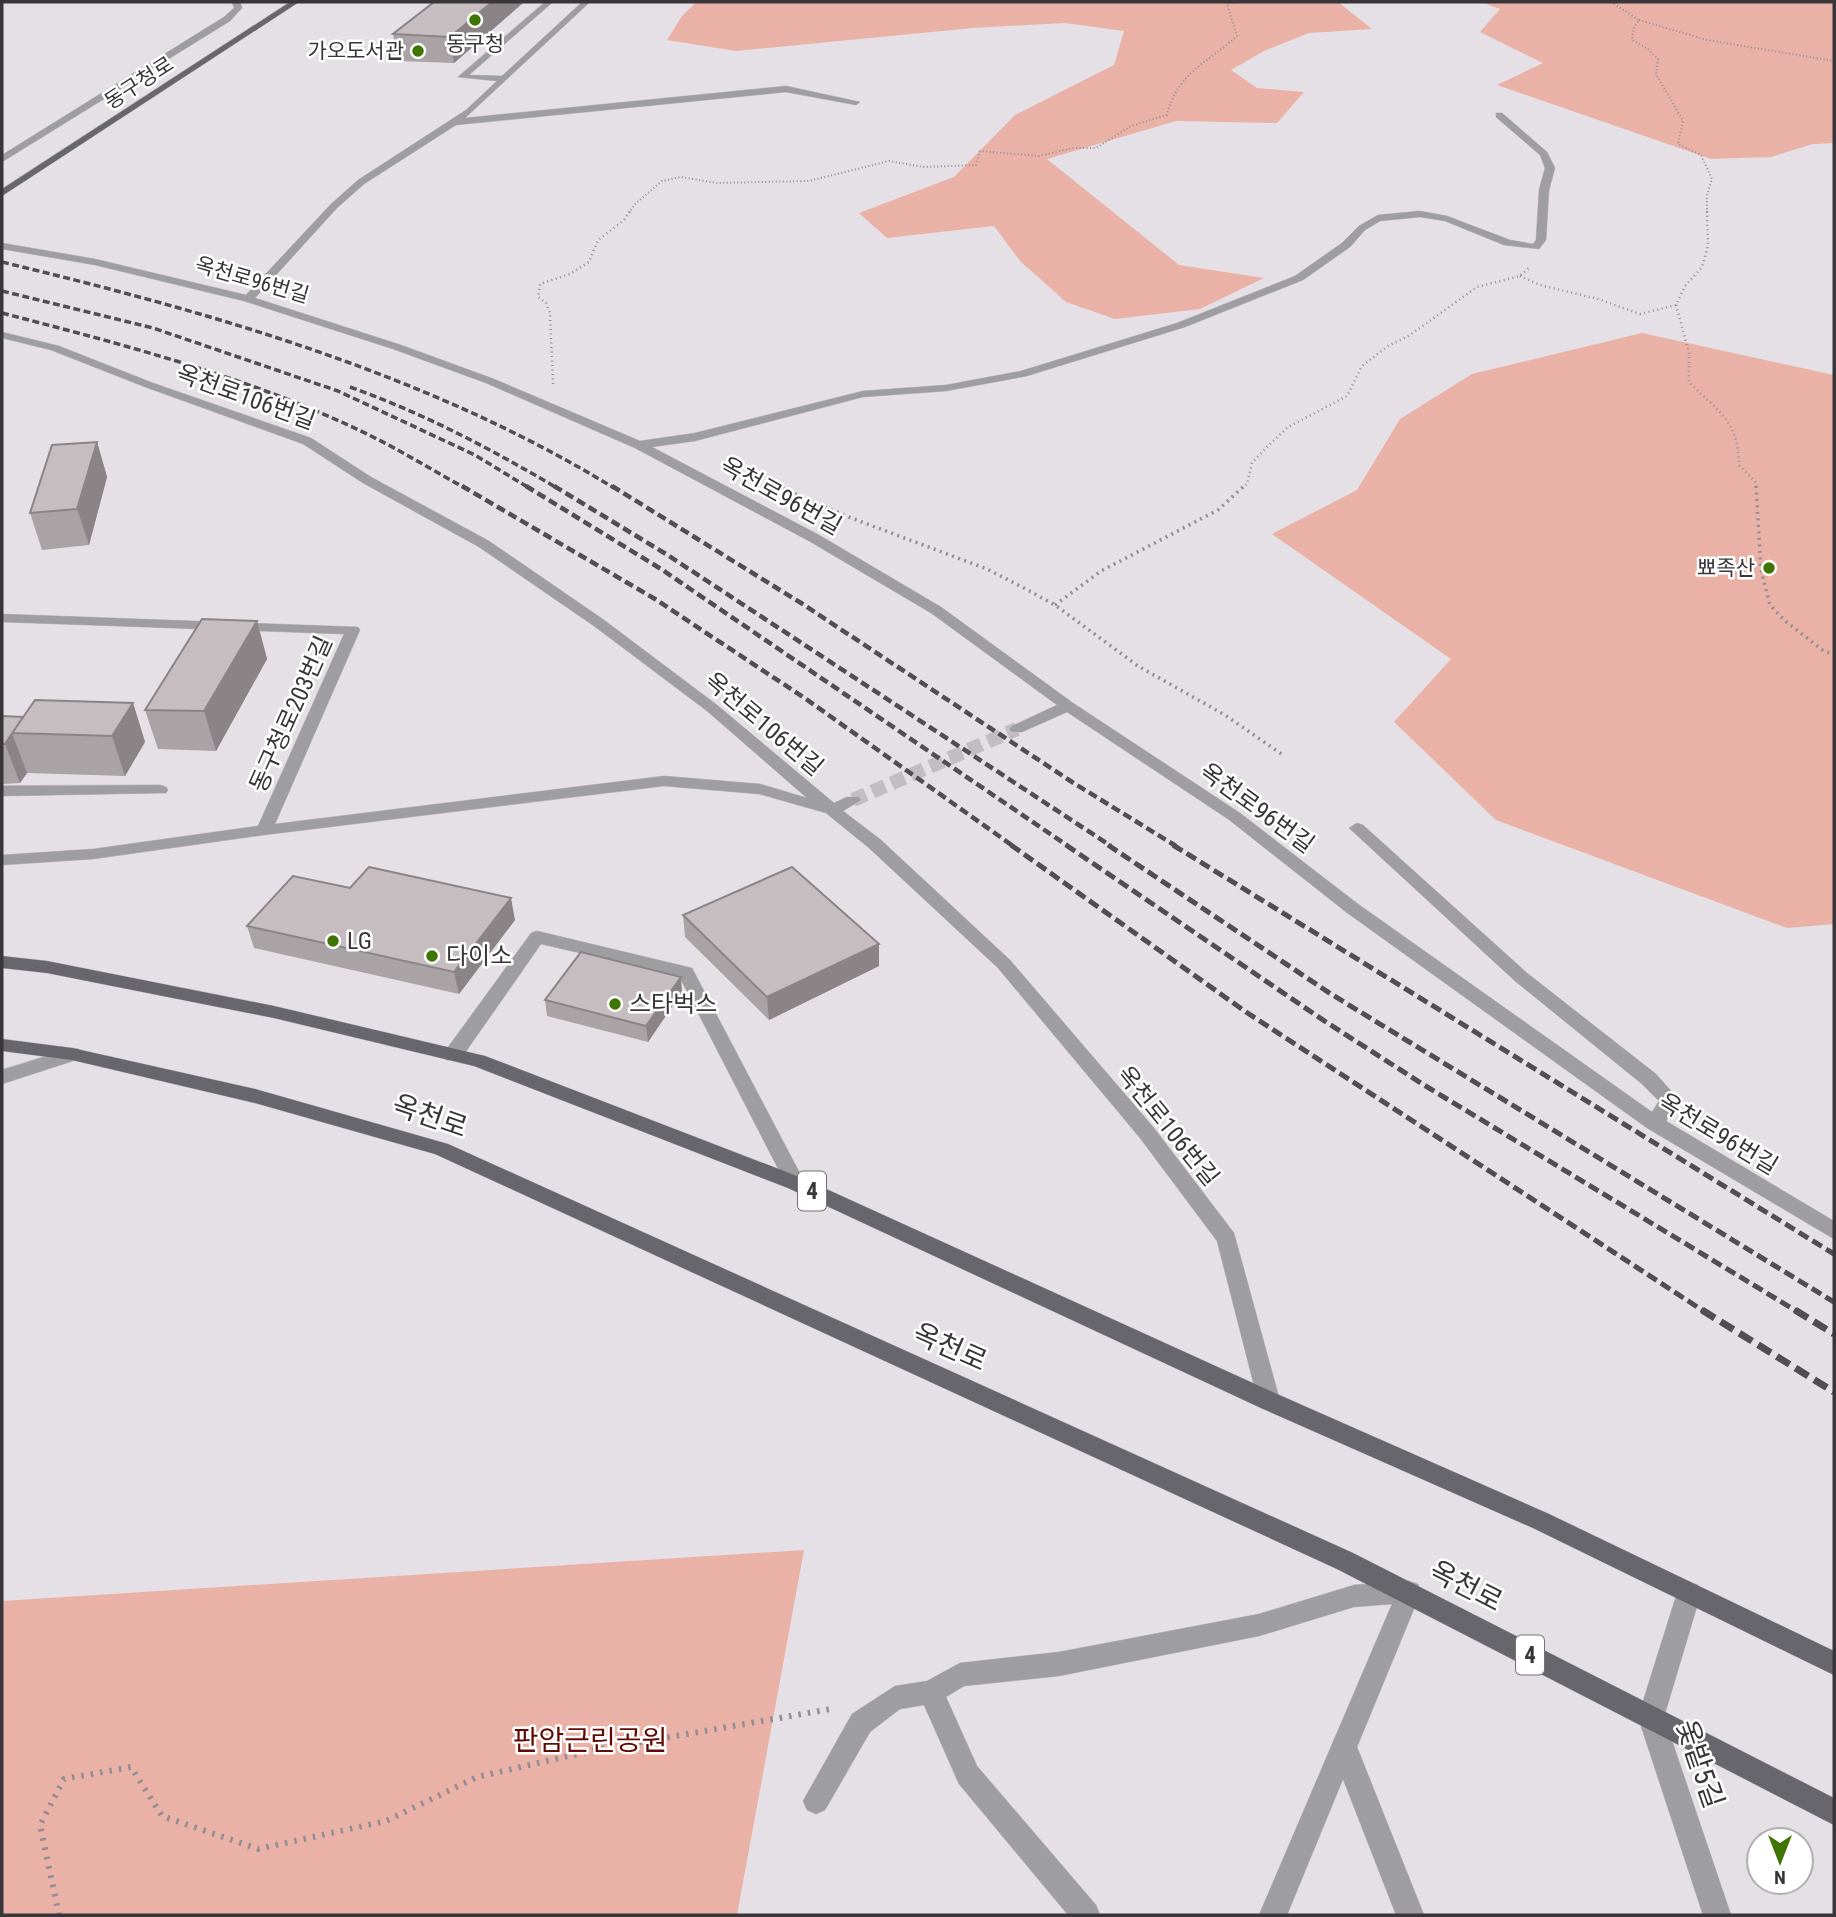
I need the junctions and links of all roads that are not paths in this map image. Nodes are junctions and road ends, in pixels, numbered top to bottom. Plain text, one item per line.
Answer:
1 (236, 2) edge
2 (295, 2) edge
3 (549, 2) edge
4 (586, 2) edge
5 (504, 79) junction
6 (856, 102) dead end
7 (1499, 116) dead end
8 (455, 122) junction
9 (2, 159) edge
10 (2, 193) edge
11 (2, 246) edge
12 (248, 299) junction
13 (2, 335) edge
14 (639, 445) junction
15 (2, 618) edge
16 (1068, 706) junction
17 (1017, 729) tunnel mouth
18 (160, 790) dead end
19 (2, 791) edge
20 (853, 800) tunnel mouth
21 (832, 810) junction
22 (1357, 828) dead end
23 (264, 830) junction
24 (2, 860) edge
25 (2, 962) edge
26 (2, 1045) edge
27 (72, 1054) junction
28 (453, 1055) junction
29 (2, 1077) edge
30 (1654, 1123) junction
31 (795, 1183) junction
32 (1834, 1231) edge
33 (1269, 1401) junction
34 (1409, 1592) junction
35 (1689, 1593) junction
36 (1834, 1662) edge
37 (931, 1692) junction
38 (1651, 1717) junction
39 (1344, 1747) junction
40 (816, 1801) dead end
41 (1834, 1812) edge
42 (1086, 1915) edge
43 (1273, 1915) edge
44 (1410, 1915) edge
45 (1717, 1915) edge

1 - 9 street
2 - 10 main road, 동구청로
3 - 5 street
4 - 5 street
5 - 8 street
6 - 8 street
7 - 14 street, 옥천로96번길
8 - 12 street
11 - 12 street, 옥천로96번길
12 - 14 street, 옥천로96번길
13 - 21 street, 옥천로106번길
14 - 16 street, 옥천로96번길
15 - 23 street, 동구청로203번길
16 - 17 street
16 - 30 street, 옥천로96번길
18 - 19 street
20 - 21 street
21 - 23 street
21 - 33 street, 옥천로106번길
22 - 30 street
23 - 24 street
25 - 28 main road, 4
26 - 27 main road, 옥천로 / 4
27 - 29 street
27 - 34 main road, 옥천로 / 4
28 - 31 main road, 4
28 - 31 street
30 - 32 street, 옥천로96번길
31 - 33 main road, 4
33 - 35 main road, 4
34 - 37 street
34 - 38 main road, 옥천로 / 4
34 - 39 street
35 - 36 main road, 4
35 - 38 street, 옻밭5길
37 - 40 street
37 - 42 street
38 - 41 main road, 옥천로 / 4
38 - 45 street, 옻밭5길
39 - 43 street
39 - 44 street

